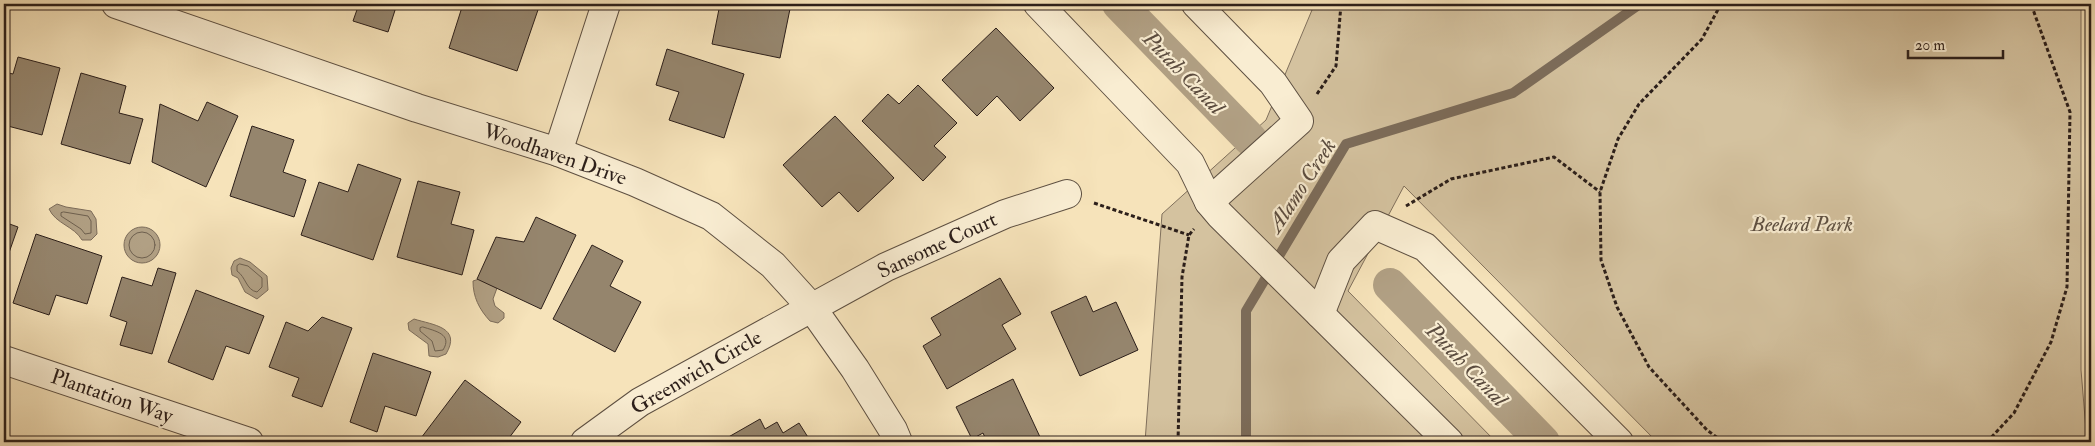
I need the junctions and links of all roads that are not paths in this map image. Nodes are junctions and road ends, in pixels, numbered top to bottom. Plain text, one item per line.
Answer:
1 (116, 4) edge
2 (606, 4) edge
3 (1038, 4) edge
4 (1196, 4) edge
5 (181, 14) edge
6 (558, 152) junction
7 (1068, 194) road end
8 (1215, 208) junction
9 (1311, 305) junction
10 (812, 308) junction
11 (4, 360) edge
12 (249, 442) edge
13 (585, 442) edge
14 (898, 442) edge
15 (1449, 442) edge
16 (1619, 442) edge

1 - 5 street, Woodhaven Drive
2 - 6 street
3 - 8 street
4 - 8 street
5 - 6 street, Woodhaven Drive
6 - 10 street, Woodhaven Drive
7 - 10 street, Sansome Court
8 - 9 street
9 - 15 street
9 - 16 street
10 - 13 street, Greenwich Circle
10 - 14 street, Woodhaven Drive
11 - 12 street, Plantation Way

